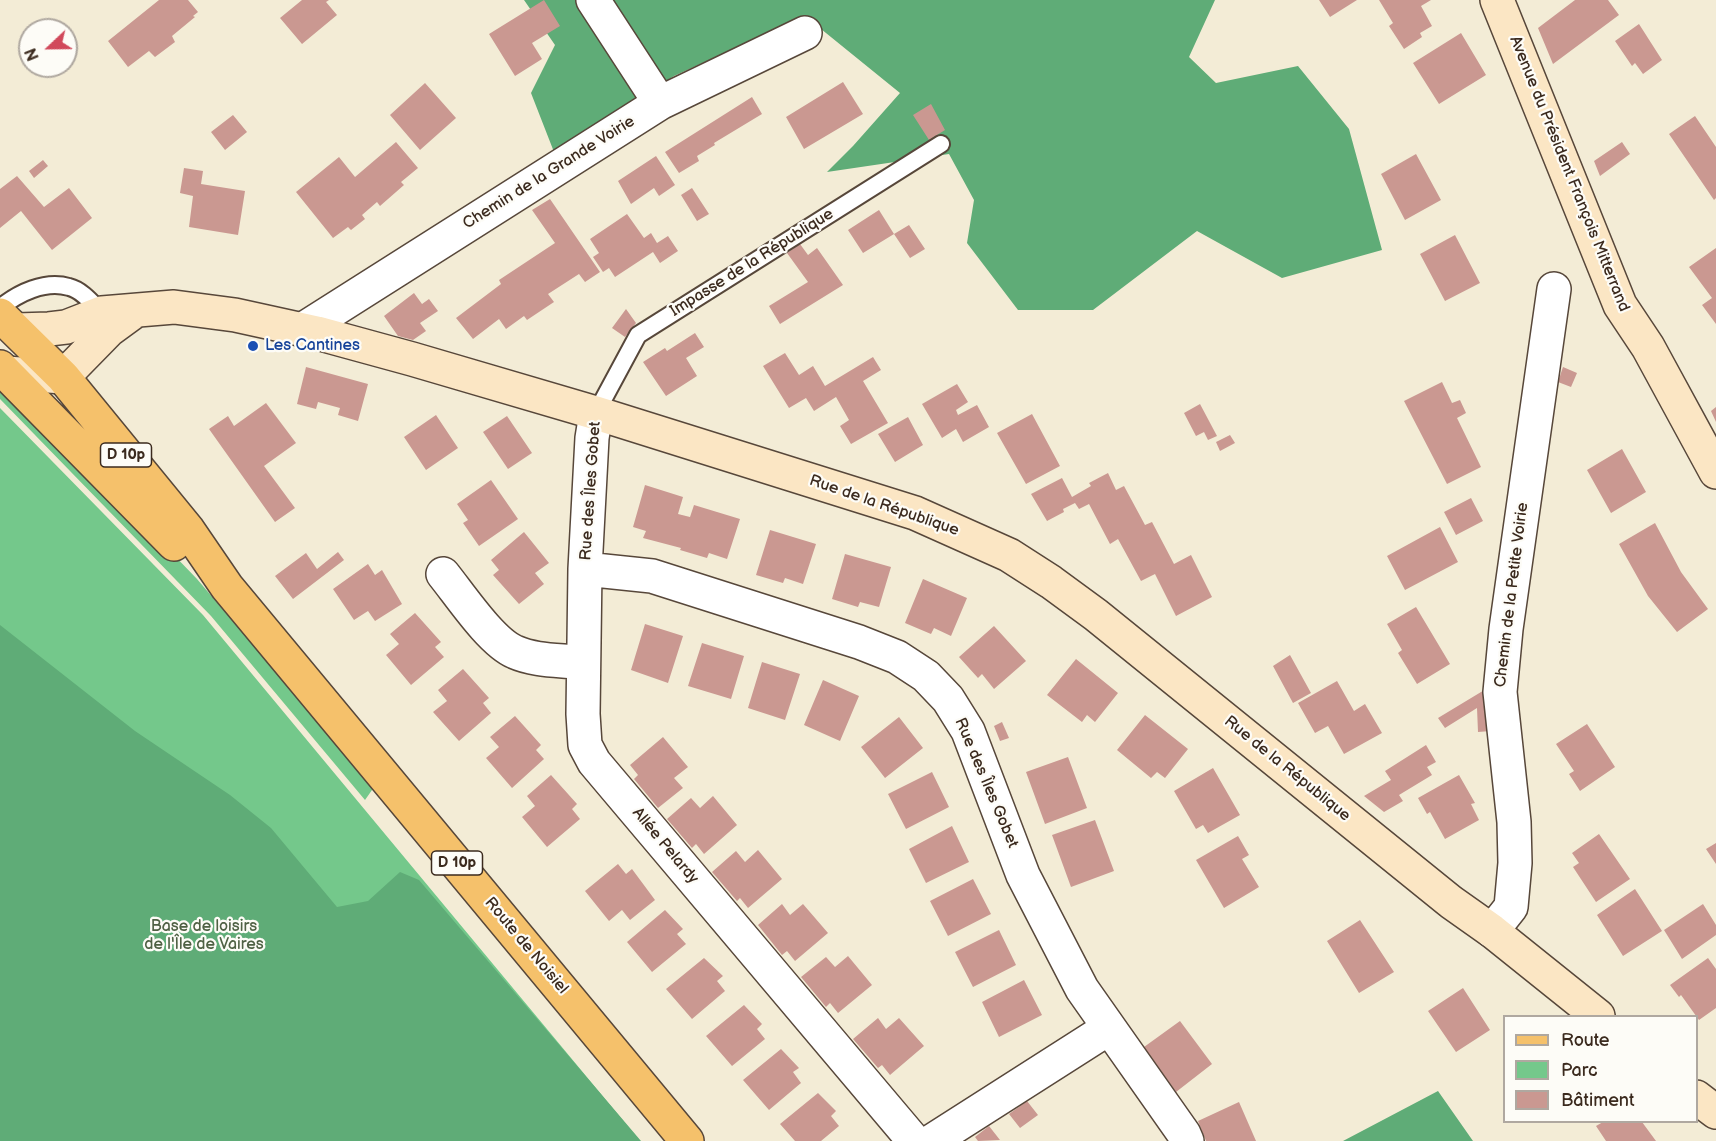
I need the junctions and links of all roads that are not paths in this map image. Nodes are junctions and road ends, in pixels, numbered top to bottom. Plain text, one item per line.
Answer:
1 (593, 0) edge
2 (1497, 0) edge
3 (805, 33) dead end
4 (660, 103) junction
5 (941, 144) dead end
6 (1554, 289) dead end
7 (137, 310) junction
8 (102, 313) junction
9 (6, 318) edge
10 (302, 330) junction
11 (3, 370) edge
12 (63, 377) junction
13 (596, 413) junction
14 (1716, 472) edge
15 (585, 569) junction
16 (443, 574) dead end
17 (227, 587) junction
18 (583, 663) junction
19 (1492, 931) junction
20 (1596, 1015) edge
21 (1109, 1028) junction
22 (1698, 1099) edge
23 (1716, 1113) edge
24 (687, 1141) edge
25 (914, 1141) edge
26 (932, 1141) edge
27 (1187, 1141) edge

1 - 4 street
2 - 14 street, Avenue du Président François Mitterrand
3 - 4 street, Chemin de la Grande Voirie
4 - 10 street, Chemin de la Grande Voirie
5 - 13 lane, Impasse de la République
6 - 19 street, Chemin de la Petite Voirie
7 - 8 street, Rue de la République
7 - 10 street, Rue de la République
7 - 12 street
8 - 9 street, Rue de la République
8 - 9 lane
9 - 12 main road, Route de Noisiel / D 10p
10 - 13 street, Rue de la République
11 - 12 street, Route de Noisiel
11 - 17 main road, Route de Noisiel / D 10p
12 - 17 main road, Route de Noisiel / D 10p
13 - 15 street, Rue des Îles Gobet
13 - 19 street, Rue de la République
15 - 18 street, Rue des Îles Gobet
15 - 21 street, Rue des Îles Gobet
16 - 18 street
17 - 24 main road, Route de Noisiel / D 10p
18 - 25 street, Allée Pelardy
19 - 20 street, Rue de la République
21 - 26 street
21 - 27 street, Rue des Îles Gobet
22 - 23 street

